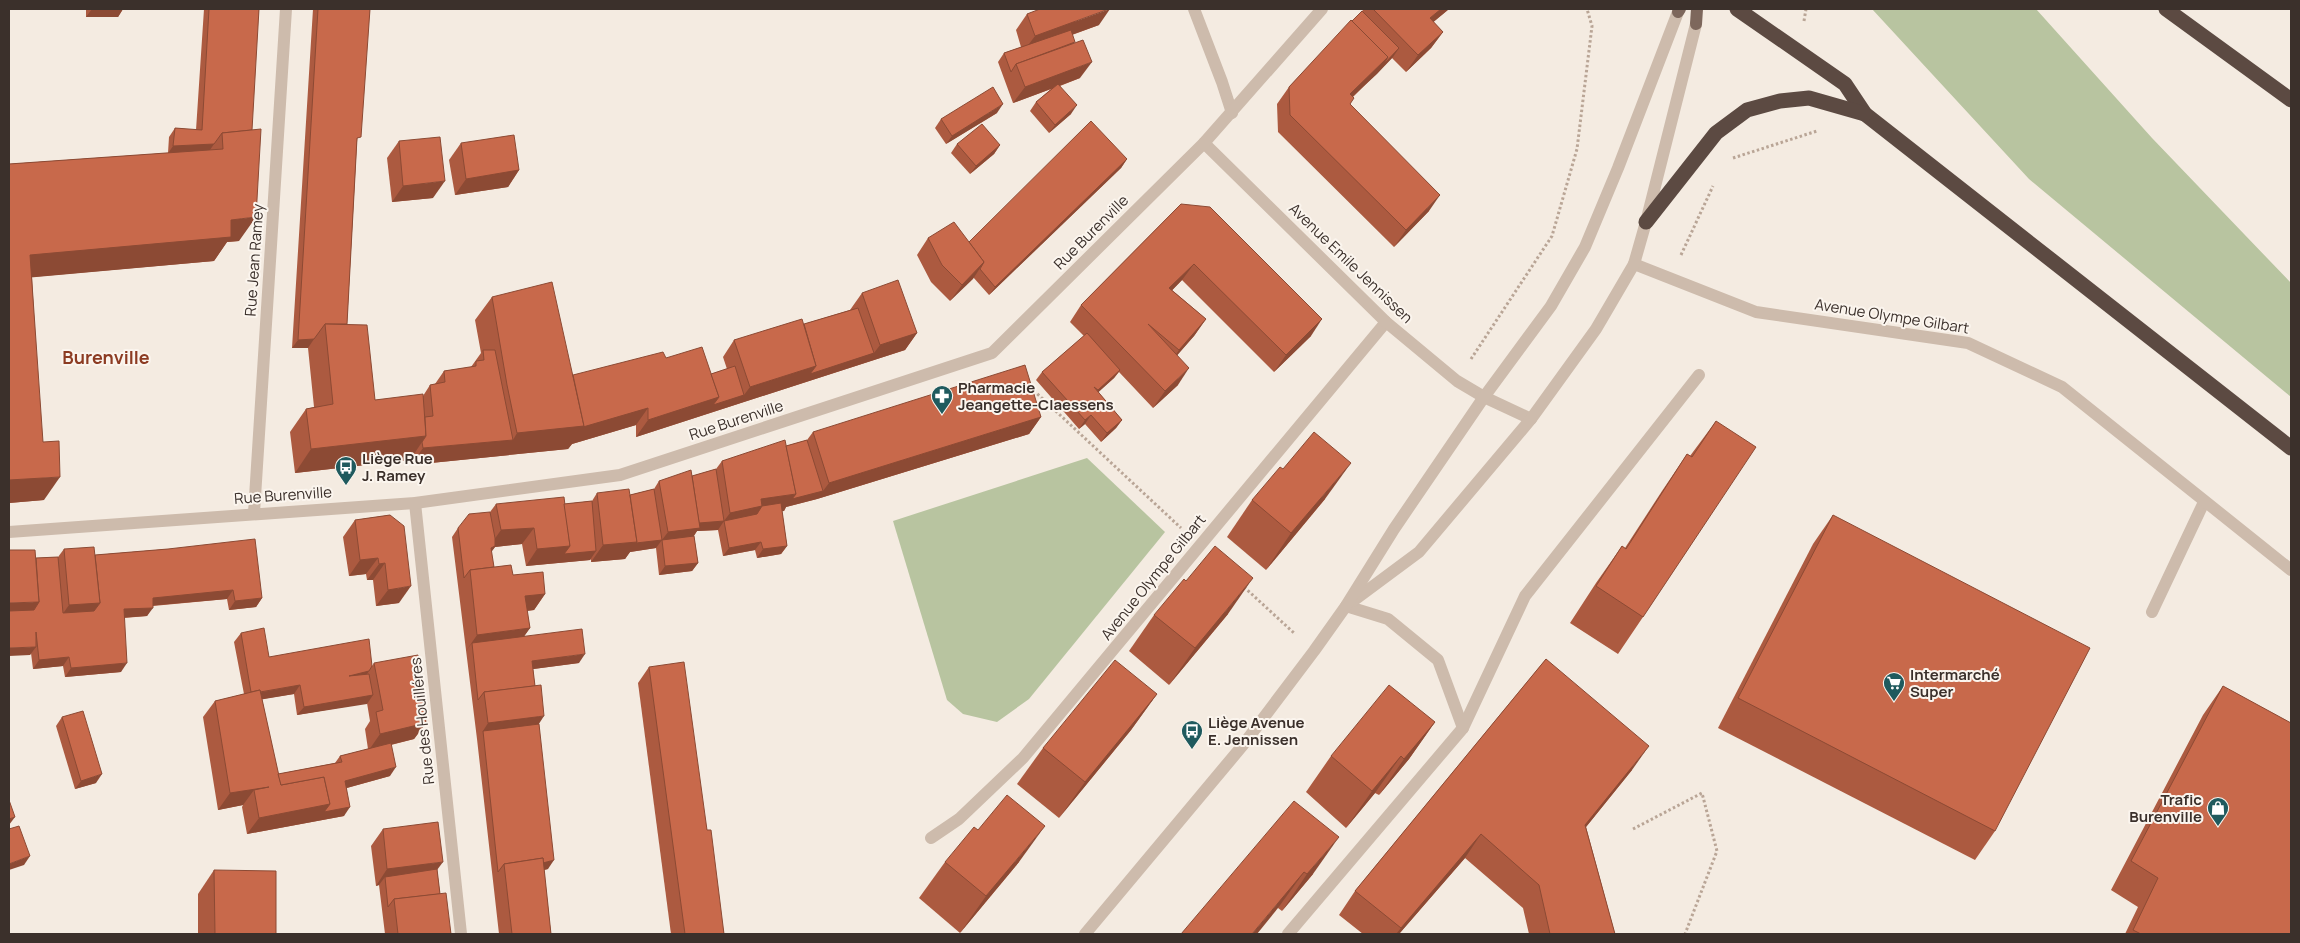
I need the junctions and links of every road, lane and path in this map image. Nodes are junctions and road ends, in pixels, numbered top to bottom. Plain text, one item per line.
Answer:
1 (286, 9) edge
2 (1194, 9) edge
3 (1322, 9) edge
4 (1587, 9) edge
5 (1697, 9) edge
6 (1737, 9) edge
7 (1806, 9) edge
8 (2166, 9) edge
9 (1679, 10) edge
10 (1696, 24) joint
11 (1804, 24) dead end
12 (2291, 100) edge
13 (1831, 105) junction
14 (1232, 113) junction
15 (1865, 114) junction
16 (1204, 143) junction
17 (1725, 161) dead end
18 (1717, 177) dead end
19 (1646, 222) junction
20 (1634, 264) junction
21 (1670, 278) junction
22 (1386, 322) junction
23 (1699, 375) dead end
24 (1457, 381) junction
25 (1028, 386) edge
26 (1484, 397) junction
27 (1531, 419) junction
28 (2291, 448) edge
29 (2204, 502) junction
30 (415, 503) junction
31 (254, 513) junction
32 (9, 532) edge
33 (1200, 545) junction
34 (2291, 570) edge
35 (1239, 582) edge
36 (1346, 606) junction
37 (2152, 612) dead end
38 (1277, 617) dead end
39 (1463, 728) junction
40 (1633, 829) dead end
41 (931, 838) dead end
42 (461, 934) edge
43 (1085, 934) edge
44 (1288, 934) edge
45 (1685, 934) edge

1 - 31 street, Rue Jean Ramey
2 - 14 street
3 - 14 street, Rue Burenville
4 - 24 path
5 - 10 main road
6 - 15 highway
7 - 11 path
8 - 12 highway
9 - 26 street
10 - 19 street
13 - 15 highway
13 - 17 path
13 - 19 highway
14 - 16 street, Rue Burenville
15 - 28 highway
16 - 22 street, Avenue Emile Jennissen
16 - 30 street, Rue Burenville
18 - 21 path
19 - 20 street
20 - 21 street, Avenue Olympe Gilbart
20 - 27 street
21 - 29 street, Avenue Olympe Gilbart
22 - 24 street, Avenue Emile Jennissen
22 - 33 street, Avenue Olympe Gilbart
23 - 39 street
24 - 26 street, Avenue Emile Jennissen
25 - 33 path
26 - 27 street, Avenue Emile Jennissen
26 - 36 street
27 - 36 street
29 - 34 street, Avenue Olympe Gilbart
29 - 37 street
30 - 31 street, Rue Burenville
30 - 42 street, Rue des Houilléres
31 - 32 street, Rue Burenville
33 - 41 street, Avenue Olympe Gilbart
35 - 38 path
36 - 39 street
36 - 43 street
39 - 44 street
40 - 45 path

